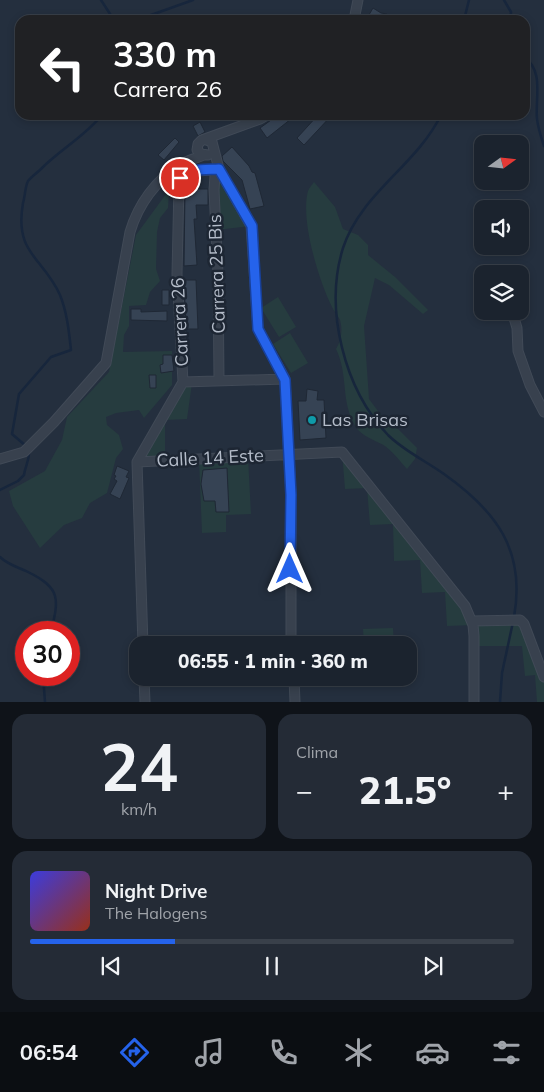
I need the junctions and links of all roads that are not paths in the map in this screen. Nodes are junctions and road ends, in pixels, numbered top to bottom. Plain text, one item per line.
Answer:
1 (358, 0) edge
2 (355, 15) edge
3 (257, 120) edge
4 (220, 133) junction
5 (201, 141) junction
6 (209, 153) junction
7 (182, 164) junction
8 (219, 167) junction
9 (515, 320) edge
10 (219, 380) junction
11 (285, 380) junction
12 (183, 382) junction
13 (544, 412) edge
14 (288, 455) junction
15 (0, 459) edge
16 (137, 462) junction
17 (472, 621) junction
18 (143, 636) edge
19 (292, 636) edge
20 (544, 677) edge
21 (144, 686) edge
22 (294, 686) edge
23 (145, 702) edge
24 (295, 702) edge
25 (474, 702) edge

1 - 2 street
3 - 4 street
4 - 5 street
4 - 6 street
5 - 6 street
5 - 6 street
5 - 7 street
6 - 7 street
6 - 8 street
7 - 15 street
8 - 10 street, Carrera 25 Bis
8 - 11 street
8 - 12 street, Carrera 26
9 - 13 street
10 - 11 street
10 - 12 street
11 - 14 street
12 - 16 street, Carrera 26
14 - 16 street, Calle 14 Este
14 - 17 street, Calle 14 Este
14 - 19 street
16 - 18 street
17 - 20 street
17 - 25 street
21 - 23 street
22 - 24 street

